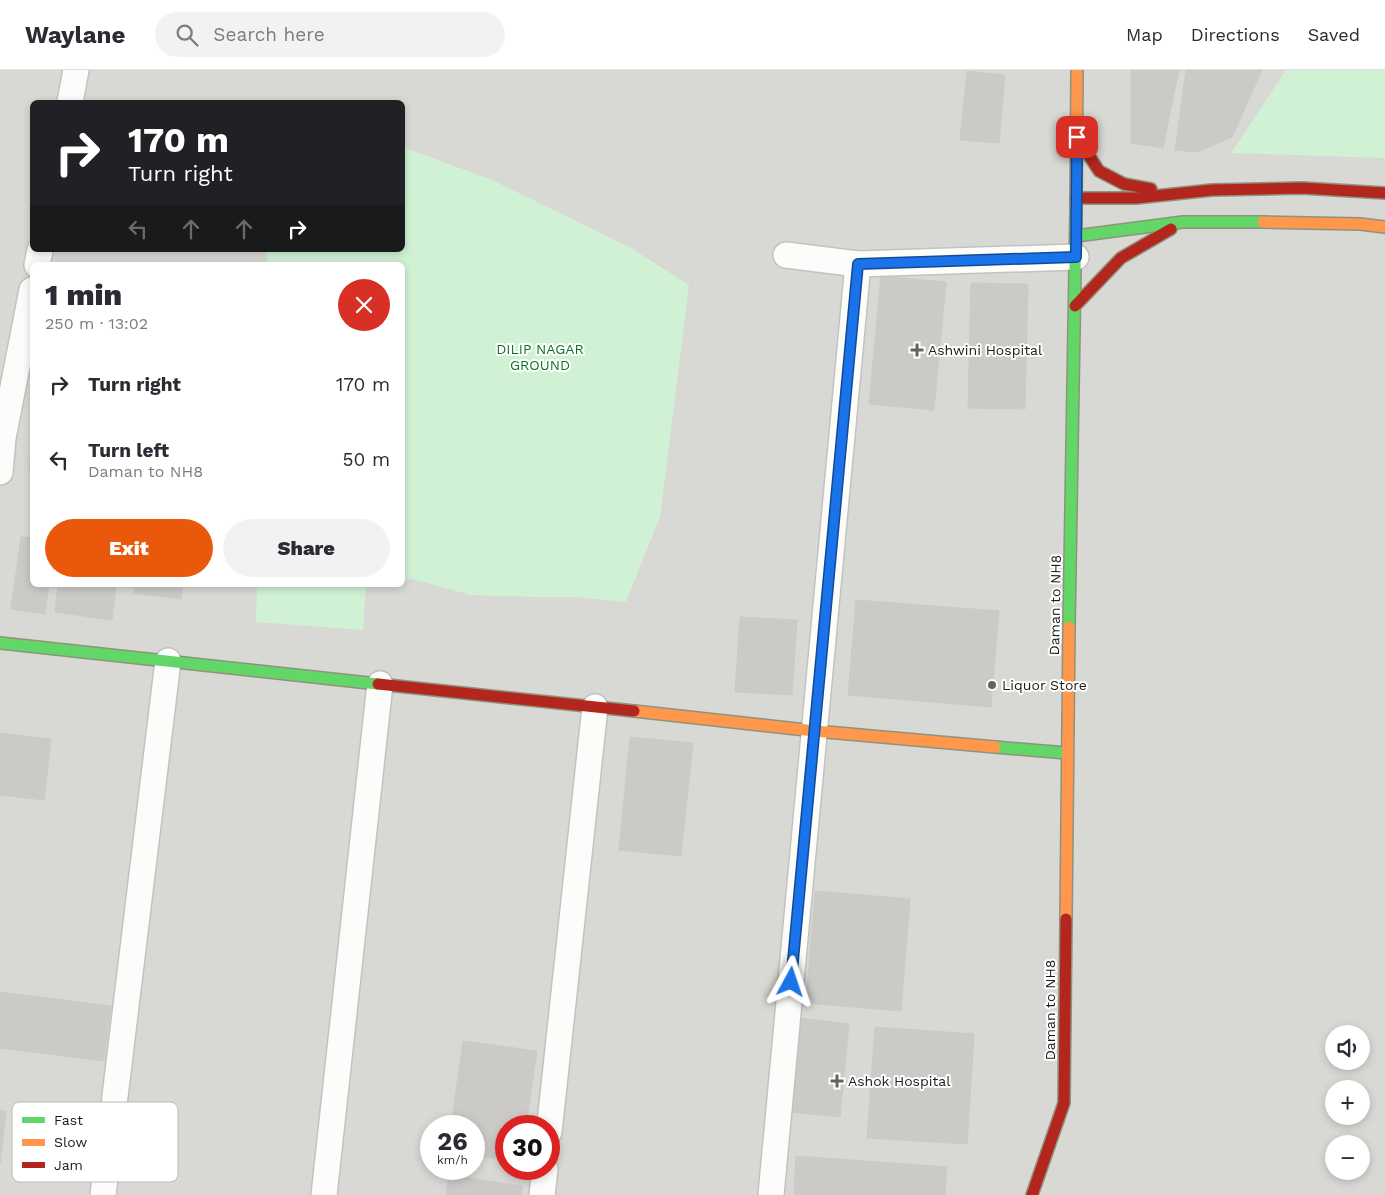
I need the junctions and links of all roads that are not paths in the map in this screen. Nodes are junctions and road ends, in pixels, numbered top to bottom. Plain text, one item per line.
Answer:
1 (76, 70) edge
2 (1078, 70) edge
3 (70, 100) edge
4 (1077, 137) junction
5 (1385, 193) edge
6 (1176, 194) junction
7 (1076, 198) junction
8 (1183, 222) junction
9 (1385, 226) edge
10 (1076, 246) junction
11 (786, 254) dead end
12 (858, 264) junction
13 (30, 300) edge
14 (1075, 306) junction
15 (0, 472) edge
16 (0, 643) edge
17 (168, 661) junction
18 (380, 684) junction
19 (595, 707) junction
20 (815, 731) junction
21 (1067, 753) junction
22 (114, 1102) edge
23 (551, 1115) edge
24 (544, 1180) edge
25 (105, 1182) edge
26 (103, 1195) edge
27 (324, 1195) edge
28 (542, 1195) edge
29 (771, 1195) edge
30 (1032, 1195) edge

1 - 3 street
2 - 4 main road, Daman to NH8
4 - 6 main road
4 - 7 main road, Daman to NH8
5 - 6 main road
6 - 7 main road
7 - 10 main road, Daman to NH8
8 - 9 main road
8 - 10 main road
8 - 14 main road
10 - 12 street
10 - 14 main road, Daman to NH8
11 - 12 street
12 - 20 street
13 - 15 street
14 - 21 main road, Daman to NH8
16 - 17 main road
17 - 18 main road
17 - 22 street
18 - 19 main road
18 - 27 street
19 - 20 main road
19 - 23 street
20 - 21 main road
20 - 29 street
21 - 30 main road, Daman to NH8
24 - 28 street
25 - 26 street

